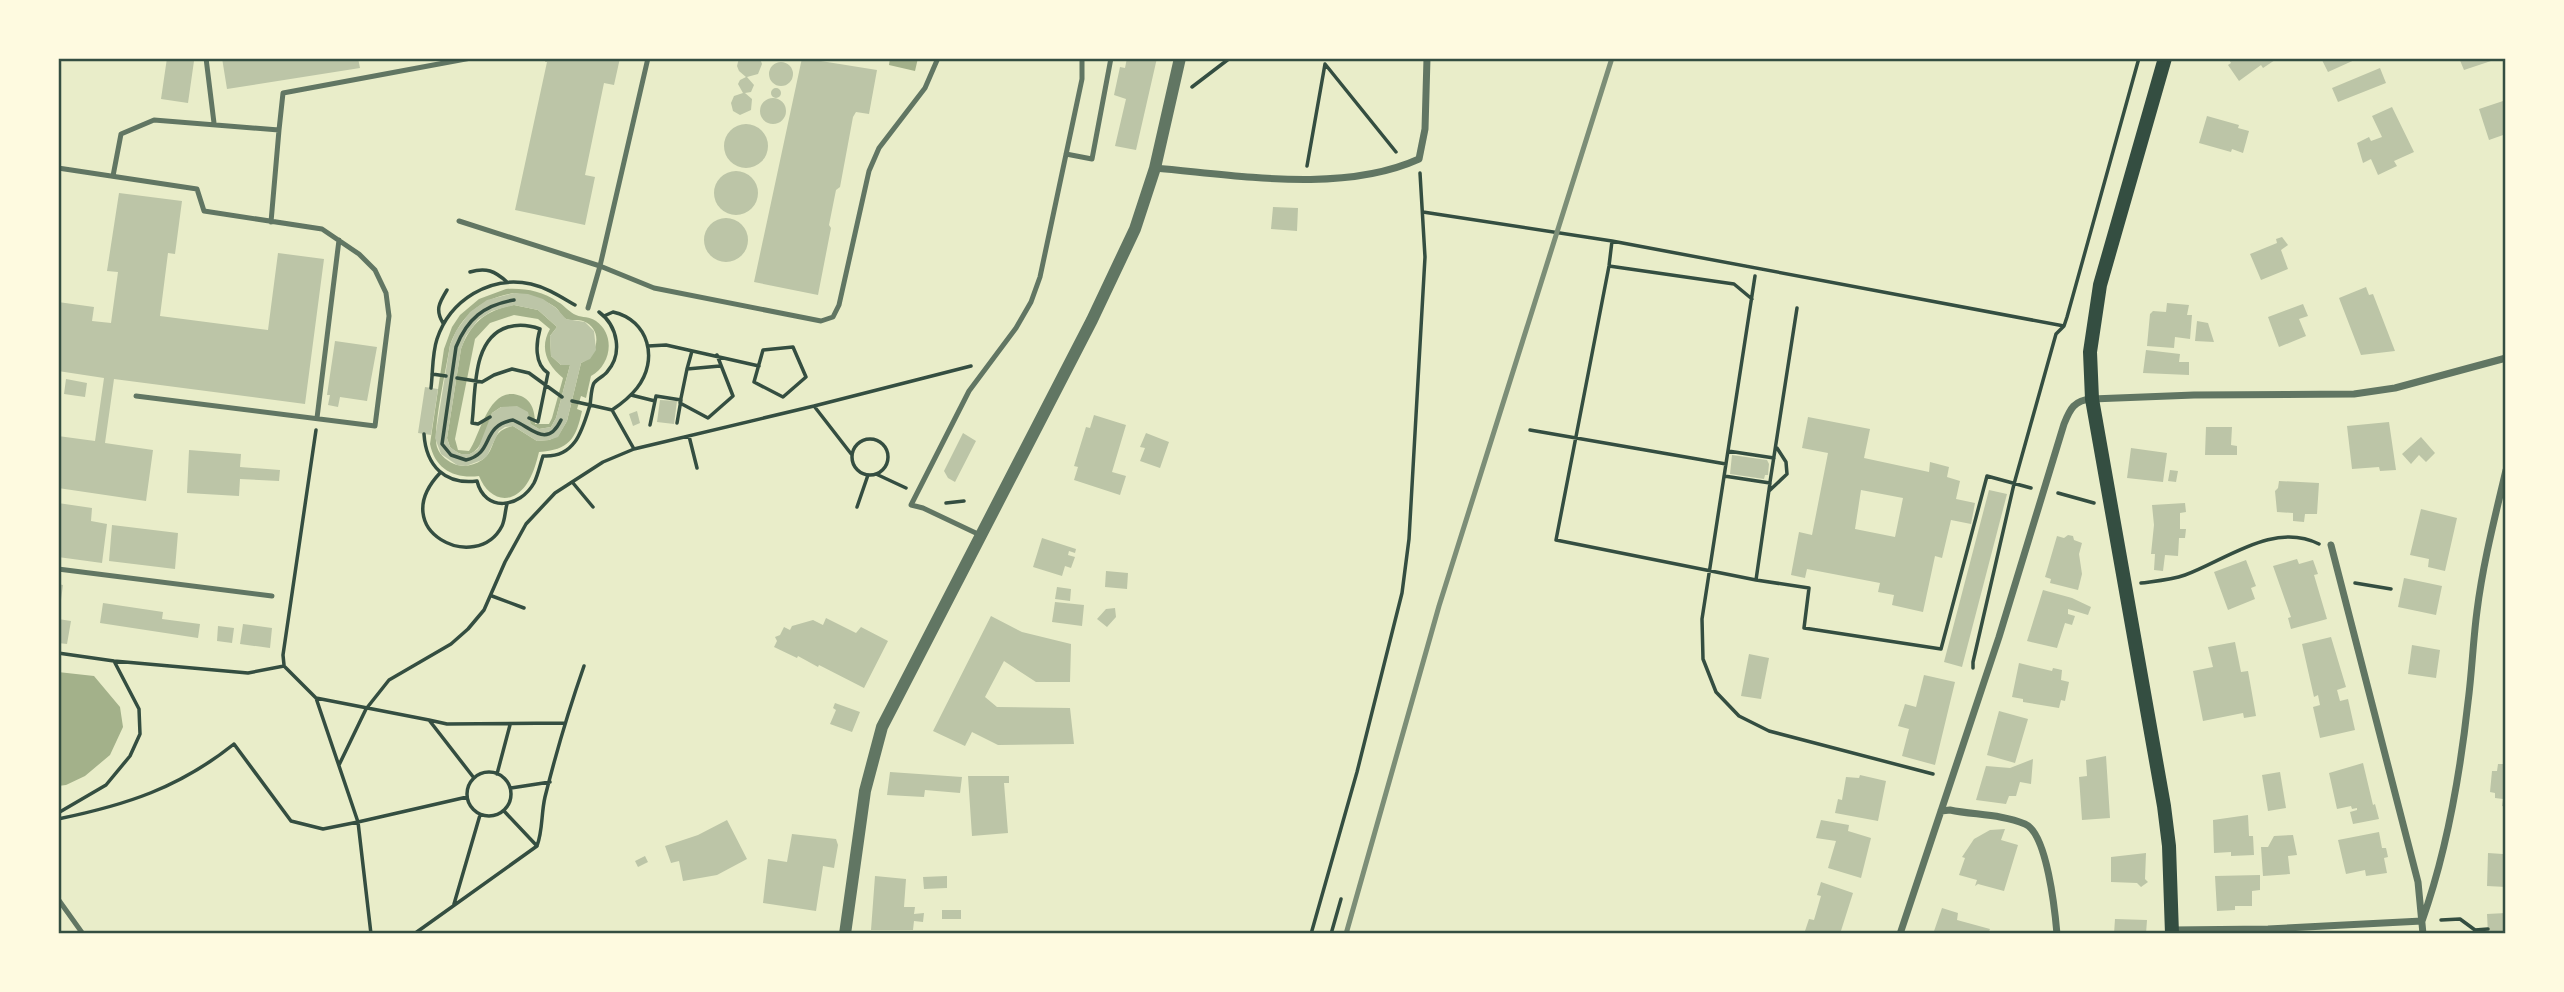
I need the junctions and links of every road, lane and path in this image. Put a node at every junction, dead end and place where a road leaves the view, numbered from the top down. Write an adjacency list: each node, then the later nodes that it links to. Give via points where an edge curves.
1 (206, 58): 13 (lane)
2 (471, 58): 14 (lane, via 283,93)
3 (648, 58): 28 (lane)
4 (938, 58): 28 (lane, via 925,88 879,148 869,171 839,305 832,317 809,321 654,288)
5 (1082, 58): 15 (lane)
6 (1111, 58): 15 (lane, via 1092,159)
7 (1180, 58): 19 (street)
8 (1230, 58): 12 (path)
9 (1427, 58): 16 (street, via 1425,129)
10 (2138, 58): 39 (path)
11 (2165, 58): 57 (main road, via 2100,285 2090,352)
12 (1192, 87)
13 (214, 123): 14 (lane); 20 (lane, via 154,120 121,134)
14 (279, 130): 24 (lane)
15 (1066, 154): 44 (lane, via 1041,277 1016,328)
16 (1419, 159): 17 (street); 22 (path)
17 (1406, 164): 21 (street, via 1331,178); 21 (path, via 1325,64)
18 (58, 168): 20 (lane)
19 (1155, 168): 21 (street); 95 (street, via 1135,229 1092,320)
20 (113, 176): 24 (lane, via 197,189 204,211)
21 (1304, 178)
22 (1423, 212): 26 (path); 141 (path, via 1425,257 1402,593)
23 (459, 221): 28 (lane)
24 (271, 222): 25 (lane, via 321,229)
25 (339, 240): 65 (lane); 65 (lane, via 375,271 386,293 387,341 374,426)
26 (1612, 241): 27 (path); 39 (path)
27 (1609, 266): 33 (path, via 1734,284); 73 (path)
28 (600, 267): 35 (lane)
29 (470, 272): 31 (path, via 483,268)
30 (1755, 276): 33 (path)
31 (507, 282): 35 (path, via 532,284); 38 (path, via 493,283 461,301)
32 (447, 290): 38 (path, via 439,303)
33 (1752, 299): 76 (path)
34 (514, 300): 67 (path, via 482,310 462,334 456,347 442,444 459,459 472,459 482,453 503,421 513,419 533,432 548,434)
35 (588, 308): 37 (path)
36 (1797, 308): 74 (path)
37 (604, 316): 40 (path, via 613,312 634,320); 61 (path, via 615,335 615,359 594,383)
38 (443, 323): 48 (path)
39 (2064, 326): 87 (path, via 2056,334)
40 (648, 346): 41 (path); 54 (path, via 645,374)
41 (692, 350): 42 (path); 47 (path)
42 (717, 355): 45 (path); 46 (path)
43 (2506, 358): 57 (street, via 2395,388 2354,394)
44 (992, 360): 62 (path); 95 (lane, via 969,391 911,505)
45 (720, 366): 47 (path); 60 (path, via 733,396 708,418)
46 (759, 366): 46 (path, via 754,382 783,397 806,377 793,347 763,350)
47 (687, 369): 60 (path)
48 (432, 374): 49 (path); 53 (path)
49 (443, 376)
50 (457, 378): 51 (path)
51 (477, 381): 52 (path, via 512,369); 52 (path, via 486,342 500,329 514,325 540,329 536,342 542,369 548,373); 64 (path, via 472,423)
52 (545, 383): 56 (path); 66 (path, via 538,422)
53 (431, 388)
54 (631, 395): 59 (path); 63 (path)
55 (136, 396): 65 (lane)
56 (560, 396)
57 (2092, 399): 124 (street, via 2078,401 2064,424); 136 (main road, via 2164,806)
58 (572, 401): 61 (path)
59 (655, 401): 60 (path, via 656,396); 69 (path)
60 (680, 401): 68 (path)
61 (590, 405): 63 (path); 92 (path, via 580,437 559,455 543,456 534,483)
62 (814, 406): 72 (path); 77 (path)
63 (612, 410): 75 (path)
64 (491, 417)
65 (317, 418): 109 (path)
66 (529, 418)
67 (561, 420)
68 (677, 423)
69 (650, 425)
70 (1530, 430): 73 (path)
71 (424, 434): 82 (path, via 427,453)
72 (689, 436): 75 (path); 80 (path)
73 (1575, 437): 79 (path); 98 (path, via 1556,540)
74 (1776, 446): 78 (path); 89 (path, via 1788,469)
75 (634, 449): 85 (path)
76 (1728, 452): 78 (path); 79 (path)
77 (852, 455): 83 (path, via 856,468); 83 (path, via 864,440 884,446 885,467)
78 (1774, 458): 86 (path)
79 (1726, 464): 84 (path)
80 (697, 468)
81 (2506, 470): 134 (street, via 2477,610 2468,704 2447,834)
82 (440, 473): 92 (path, via 452,480 477,481 483,496); 92 (path, via 424,495 422,507 429,529 449,545 468,548 493,537 502,526)
83 (867, 475): 94 (path)
84 (1724, 476): 86 (path); 98 (path)
85 (573, 482): 93 (path); 104 (path, via 526,524)
86 (1770, 483): 89 (path)
87 (2014, 484): 88 (path); 99 (path, via 1987,476 1941,649 1804,628 1809,588); 108 (path)
88 (2034, 489)
89 (1769, 491): 99 (path)
90 (2059, 494): 91 (path)
91 (2095, 503)
92 (507, 504)
93 (593, 507)
94 (858, 507)
95 (980, 535): 140 (street, via 904,681 876,746)
96 (2328, 546): 100 (street); 101 (path, via 2300,538 2274,538 2183,575)
97 (58, 569): 103 (lane)
98 (1711, 570): 99 (path); 118 (path, via 1702,620 1703,659 1716,692 1739,716 1769,731)
99 (1756, 580)
100 (2342, 581): 102 (path); 134 (street, via 2418,883)
101 (2141, 583)
102 (2391, 589)
103 (272, 596)
104 (492, 596): 105 (path); 112 (path, via 468,629 390,680)
105 (524, 608)
106 (58, 653): 107 (path)
107 (114, 661): 109 (path, via 248,673); 125 (path, via 139,709 140,734 130,756 106,785)
108 (1973, 663)
109 (284, 666): 111 (path)
110 (584, 666): 114 (path)
111 (316, 698): 112 (path); 116 (path)
112 (366, 709): 113 (path); 116 (path)
113 (429, 720): 115 (path); 119 (path)
114 (565, 723): 115 (path); 120 (path)
115 (510, 725): 117 (path)
116 (339, 765): 128 (path)
117 (497, 774): 119 (path, via 482,773); 121 (path)
118 (1933, 774)
119 (474, 778): 122 (path)
120 (550, 782): 121 (path); 129 (path)
121 (511, 788): 123 (path)
122 (467, 797): 126 (path); 128 (path)
123 (504, 811): 126 (path); 129 (path)
124 (1941, 811): 143 (street); 144 (street, via 2028,824 2038,837)
125 (58, 813)
126 (480, 816): 132 (path)
127 (58, 819): 128 (path, via 109,809 162,790 234,744 291,821 323,829)
128 (358, 822): 138 (path)
129 (537, 846): 132 (path)
130 (58, 899): 137 (lane)
131 (1341, 899): 142 (path)
132 (454, 905): 139 (path)
133 (2441, 920): 135 (path, via 2460,919 2475,930)
134 (2422, 921): 136 (street); 145 (street)
135 (2488, 929)
136 (2172, 932)
137 (83, 934)
138 (371, 934)
139 (414, 934)
140 (845, 934)
141 (1311, 934)
142 (1331, 934)
143 (1900, 934)
144 (2057, 934)
145 (2423, 934)

